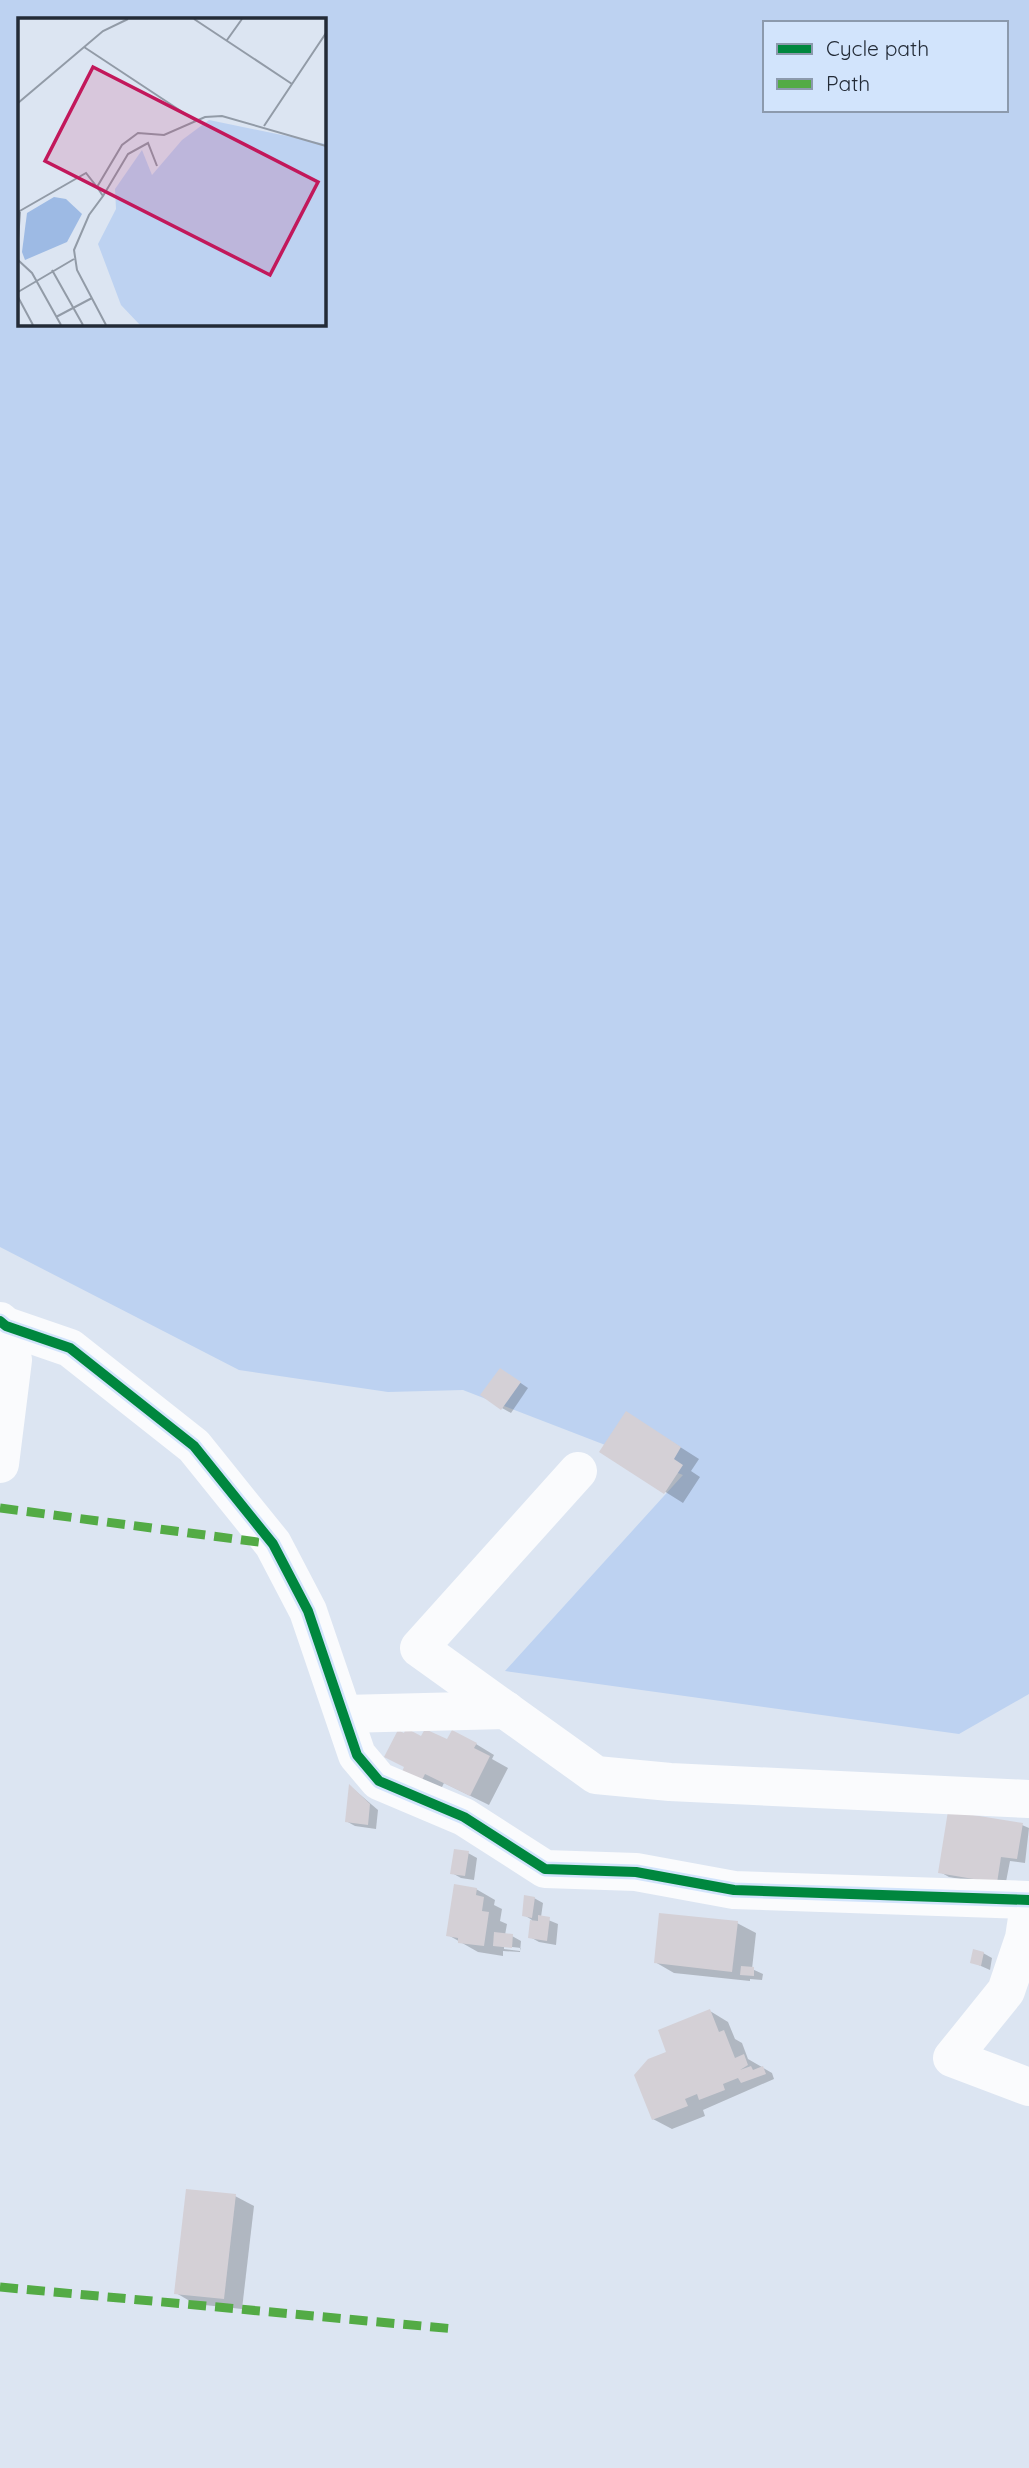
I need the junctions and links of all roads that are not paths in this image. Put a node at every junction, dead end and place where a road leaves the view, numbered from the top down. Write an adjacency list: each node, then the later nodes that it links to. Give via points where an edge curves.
1 (3, 1324): 2 (street, via 13,1360); 5 (street, via 70,1348 194,1446 273,1544 308,1611)
2 (0, 1464)
3 (578, 1471): 4 (street, via 419,1648)
4 (506, 1710): 5 (street); 6 (street, via 596,1774 670,1782)
5 (344, 1714): 7 (street, via 357,1755 379,1781 464,1817 545,1870 636,1871 734,1890)
6 (1029, 1800)
7 (1029, 1902): 8 (street, via 1024,1938 1006,1991 951,2058)
8 (1029, 2087)

